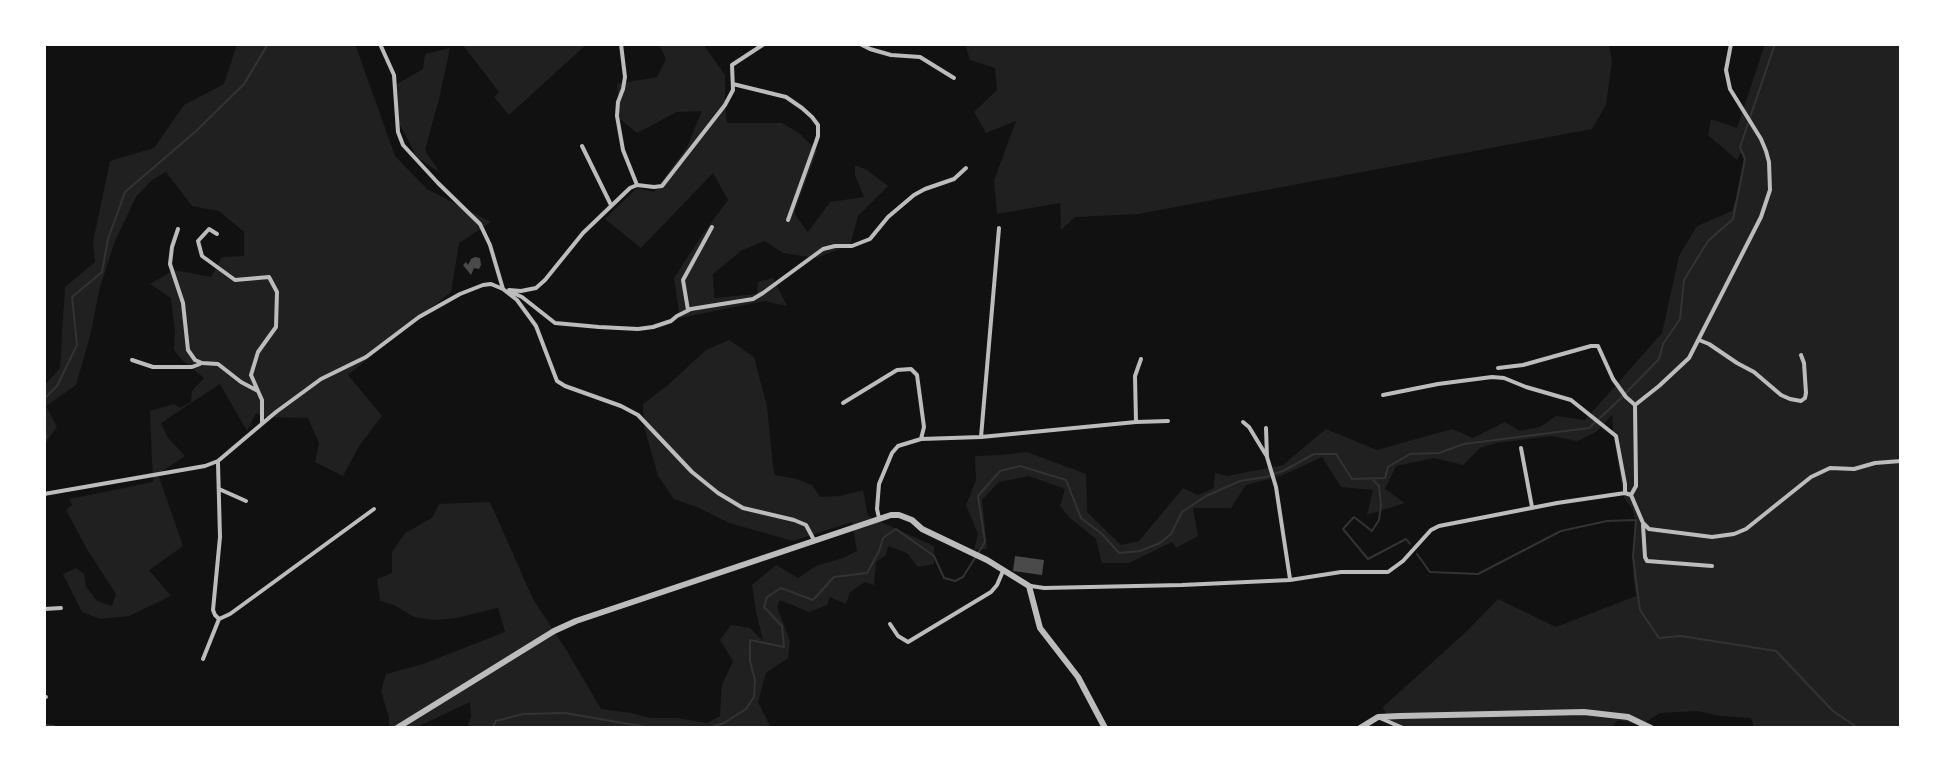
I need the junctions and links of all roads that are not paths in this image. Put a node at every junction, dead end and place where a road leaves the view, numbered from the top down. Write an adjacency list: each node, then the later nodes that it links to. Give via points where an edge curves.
1 (380, 44): 17 (street, via 394,75 403,145 480,224)
2 (621, 44): 10 (street, via 625,77 617,116)
3 (764, 44): 7 (street, via 732,65)
4 (860, 44): 6 (street, via 891,55 920,57)
5 (1731, 44): 19 (street, via 1726,70 1730,89 1766,151 1770,190)
6 (954, 78)
7 (733, 84): 10 (street, via 725,105 662,186); 12 (street, via 786,97 818,125)
8 (582, 146): 11 (street)
9 (966, 168): 18 (street, via 954,179 914,195 870,239 823,249 753,299)
10 (637, 185): 11 (street)
11 (611, 205): 17 (street, via 536,288)
12 (788, 220)
13 (712, 227): 18 (street, via 683,280)
14 (999, 228): 34 (street)
15 (178, 229): 23 (street, via 170,264 183,303 188,350)
16 (217, 234): 25 (street, via 209,229 198,241 202,256 235,280 269,277 277,292 276,327 258,352 251,375)
17 (503, 289): 18 (street, via 561,323 638,329 671,321); 32 (street, via 483,285 433,309); 48 (street, via 536,326 557,381 638,415 718,493 743,508 806,525)
18 (688, 310)
19 (1699, 340): 20 (street, via 1754,372 1781,395 1801,401 1806,393); 28 (street, via 1689,358)
20 (1801, 355)
21 (1141, 359): 30 (street, via 1135,376)
22 (132, 360): 23 (street, via 153,367)
23 (202, 363): 25 (street, via 218,364)
24 (1498, 368): 28 (street, via 1598,346 1613,379)
25 (258, 391): 32 (street)
26 (1383, 395): 42 (street, via 1492,377 1571,400 1616,436)
27 (843, 403): 35 (street, via 897,370 911,369 921,393)
28 (1635, 405): 42 (street, via 1636,486)
29 (1168, 421): 30 (street)
30 (1136, 422): 34 (street)
31 (1243, 422): 37 (street)
32 (262, 423): 38 (street)
33 (1266, 428): 37 (street)
34 (981, 437): 35 (street)
35 (921, 439): 46 (street, via 892,453 879,484)
36 (1521, 448): 44 (street)
37 (1267, 457): 51 (street)
38 (218, 461): 40 (street); 41 (street)
39 (1901, 461): 47 (street, via 1830,468 1734,534 1697,536 1649,529)
40 (219, 489): 43 (street); 55 (street, via 213,610)
41 (44, 494)
42 (1628, 494): 44 (street); 47 (street)
43 (246, 501)
44 (1532, 507): 51 (street, via 1439,526 1388,572)
45 (374, 509): 55 (street)
46 (879, 518): 48 (street); 50 (street, via 899,515 912,520)
47 (1643, 523): 49 (street, via 1647,561)
48 (814, 540): 59 (street, via 576,621)
49 (1712, 566)
50 (1003, 571): 52 (street); 56 (street, via 991,592 908,642)
51 (1290, 580): 52 (street)
52 (1029, 586): 60 (street, via 1040,628 1078,677)
53 (61, 608): 54 (street)
54 (44, 609)
55 (219, 619): 57 (street)
56 (890, 624)
57 (203, 659)
58 (1378, 717): 61 (street); 62 (street); 63 (street, via 1584,712 1628,717)
59 (397, 728)
60 (1105, 728)
61 (1360, 728)
62 (1403, 728)
63 (1651, 728)

